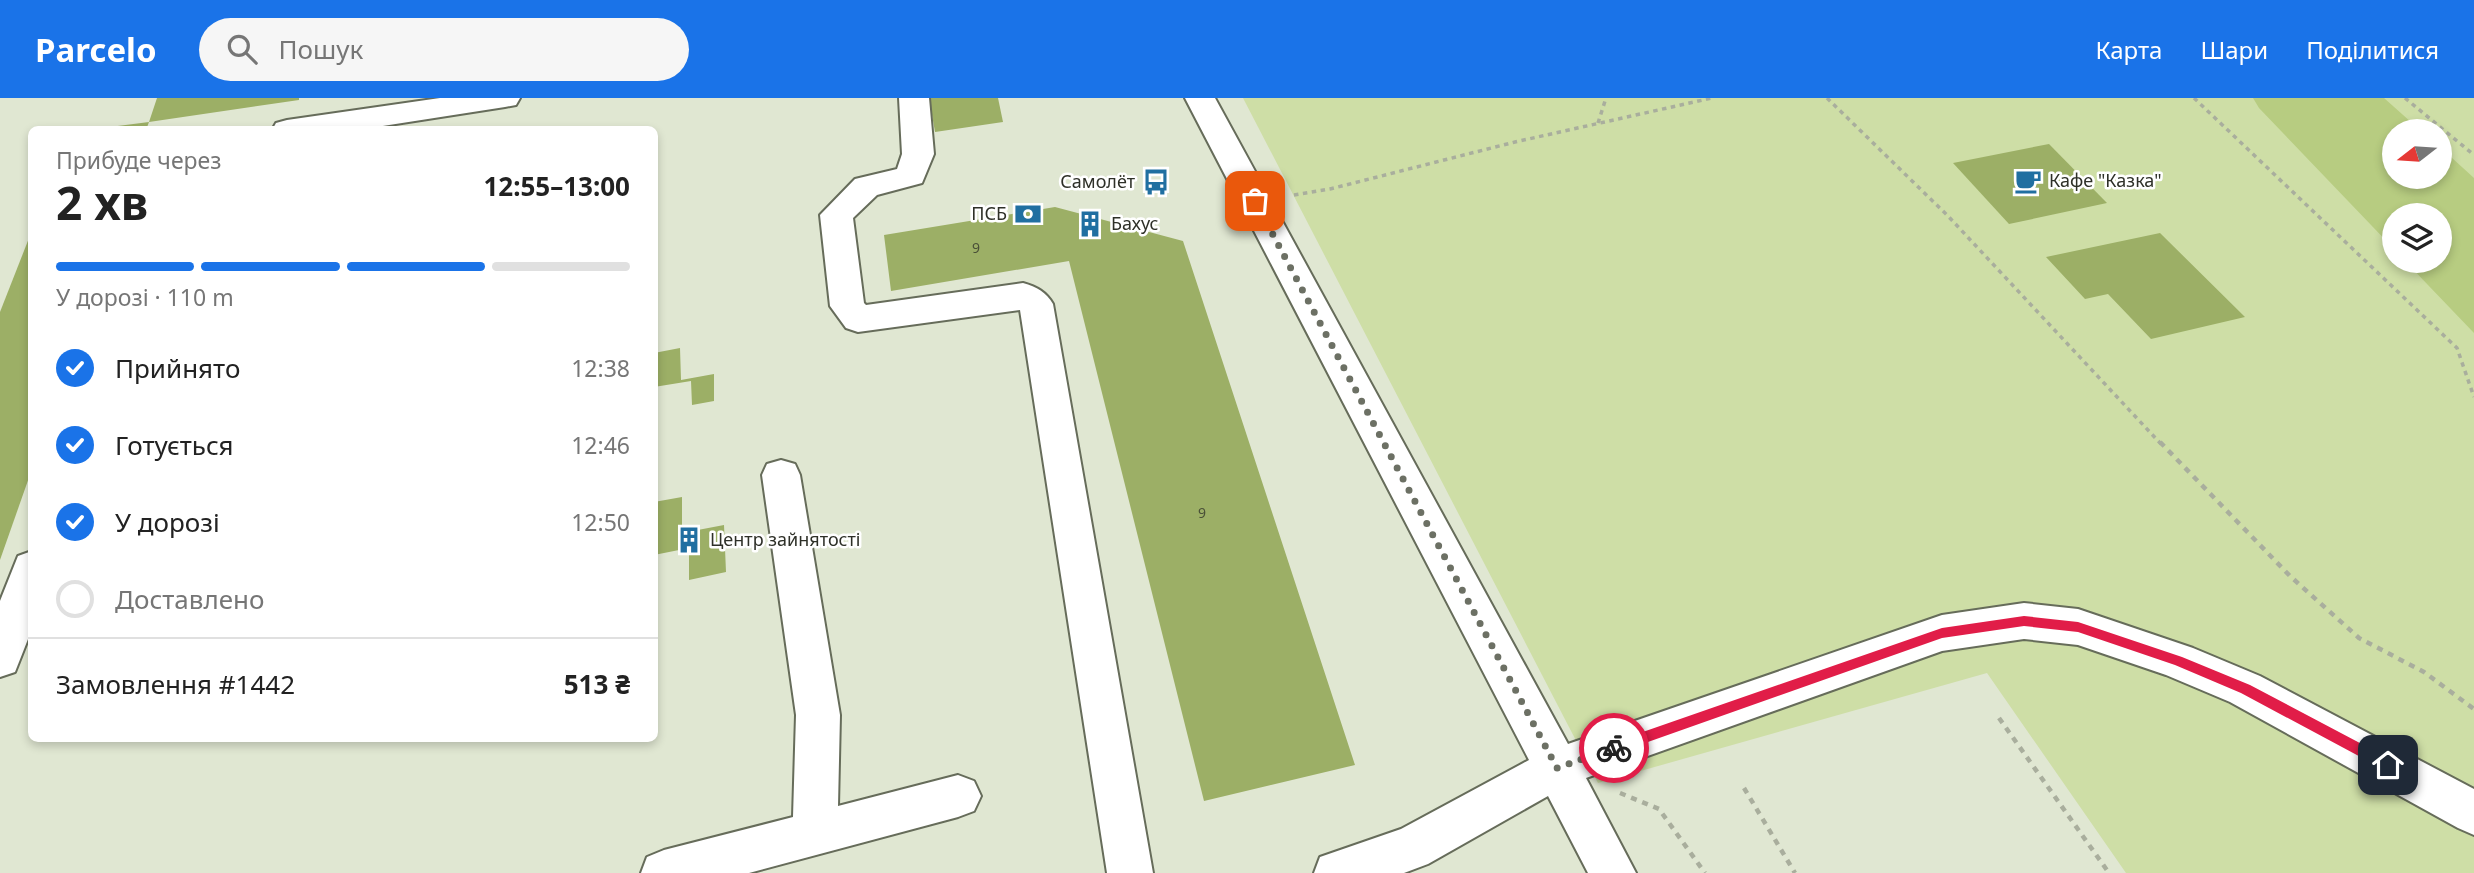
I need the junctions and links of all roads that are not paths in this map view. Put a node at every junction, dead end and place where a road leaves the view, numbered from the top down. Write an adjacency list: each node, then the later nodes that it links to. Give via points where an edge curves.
1 (505, 98): 4 (street)
2 (914, 98): 14 (street, via 918,154 911,176 866,187 835,215 847,306 858,319 1023,295 1036,304)
3 (1200, 98): 8 (street)
4 (314, 126)
5 (781, 475): 11 (street, via 818,715)
6 (28, 579): 7 (street)
7 (0, 659)
8 (1557, 768): 10 (street, via 1942,633 2043,622 2078,627 2124,642 2245,689); 12 (street); 16 (street)
9 (957, 796): 11 (street)
10 (2474, 813)
11 (815, 832): 13 (street)
12 (1417, 861): 15 (street)
13 (664, 873)
14 (1130, 873)
15 (1337, 873)
16 (1613, 873)

